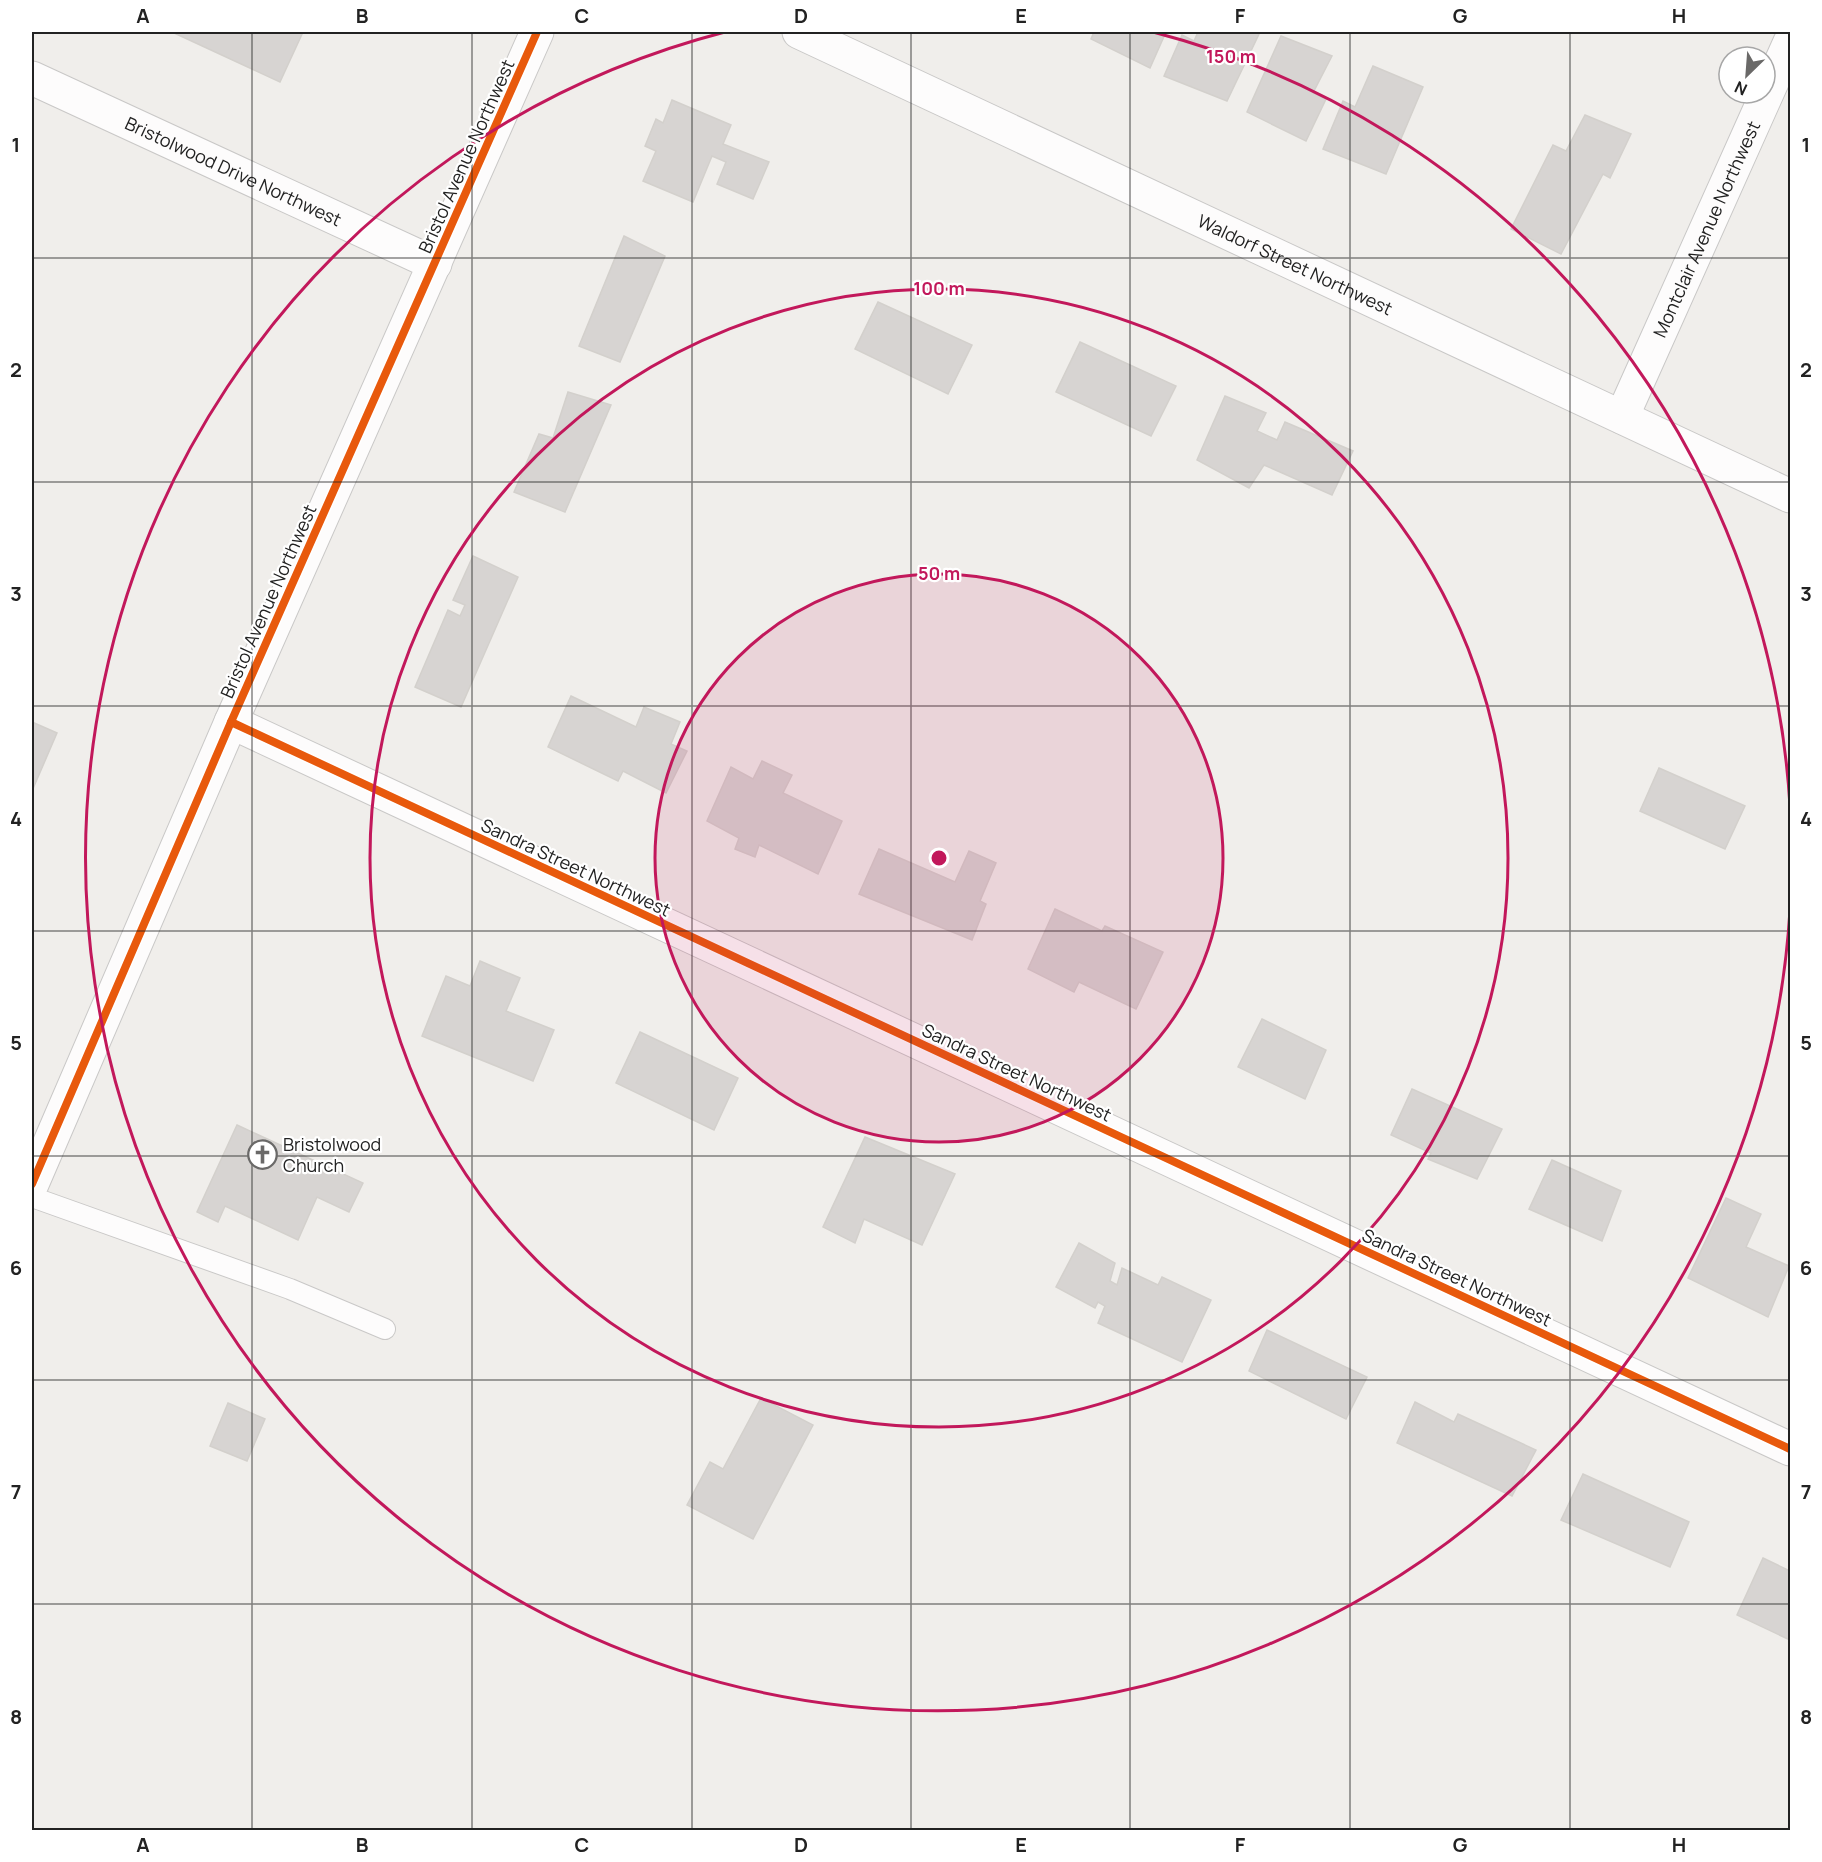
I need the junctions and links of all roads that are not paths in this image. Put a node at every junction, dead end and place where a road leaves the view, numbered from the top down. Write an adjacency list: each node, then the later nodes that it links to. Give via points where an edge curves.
1 (537, 32): 5 (street, Bristol Avenue Northwest)
2 (799, 32): 6 (street, Waldorf Street Northwest)
3 (1791, 42): 6 (street, Montclair Avenue Northwest)
4 (32, 78): 5 (street, Bristolwood Drive Northwest)
5 (435, 264): 8 (street, Bristol Avenue Northwest)
6 (1622, 417): 7 (street, Waldorf Street Northwest)
7 (1791, 496)
8 (231, 722): 9 (street, Bristol Avenue Northwest); 12 (street, Sandra Street Northwest)
9 (32, 1184)
10 (32, 1197): 11 (lane, via 290,1289)
11 (385, 1329)
12 (1791, 1449)

